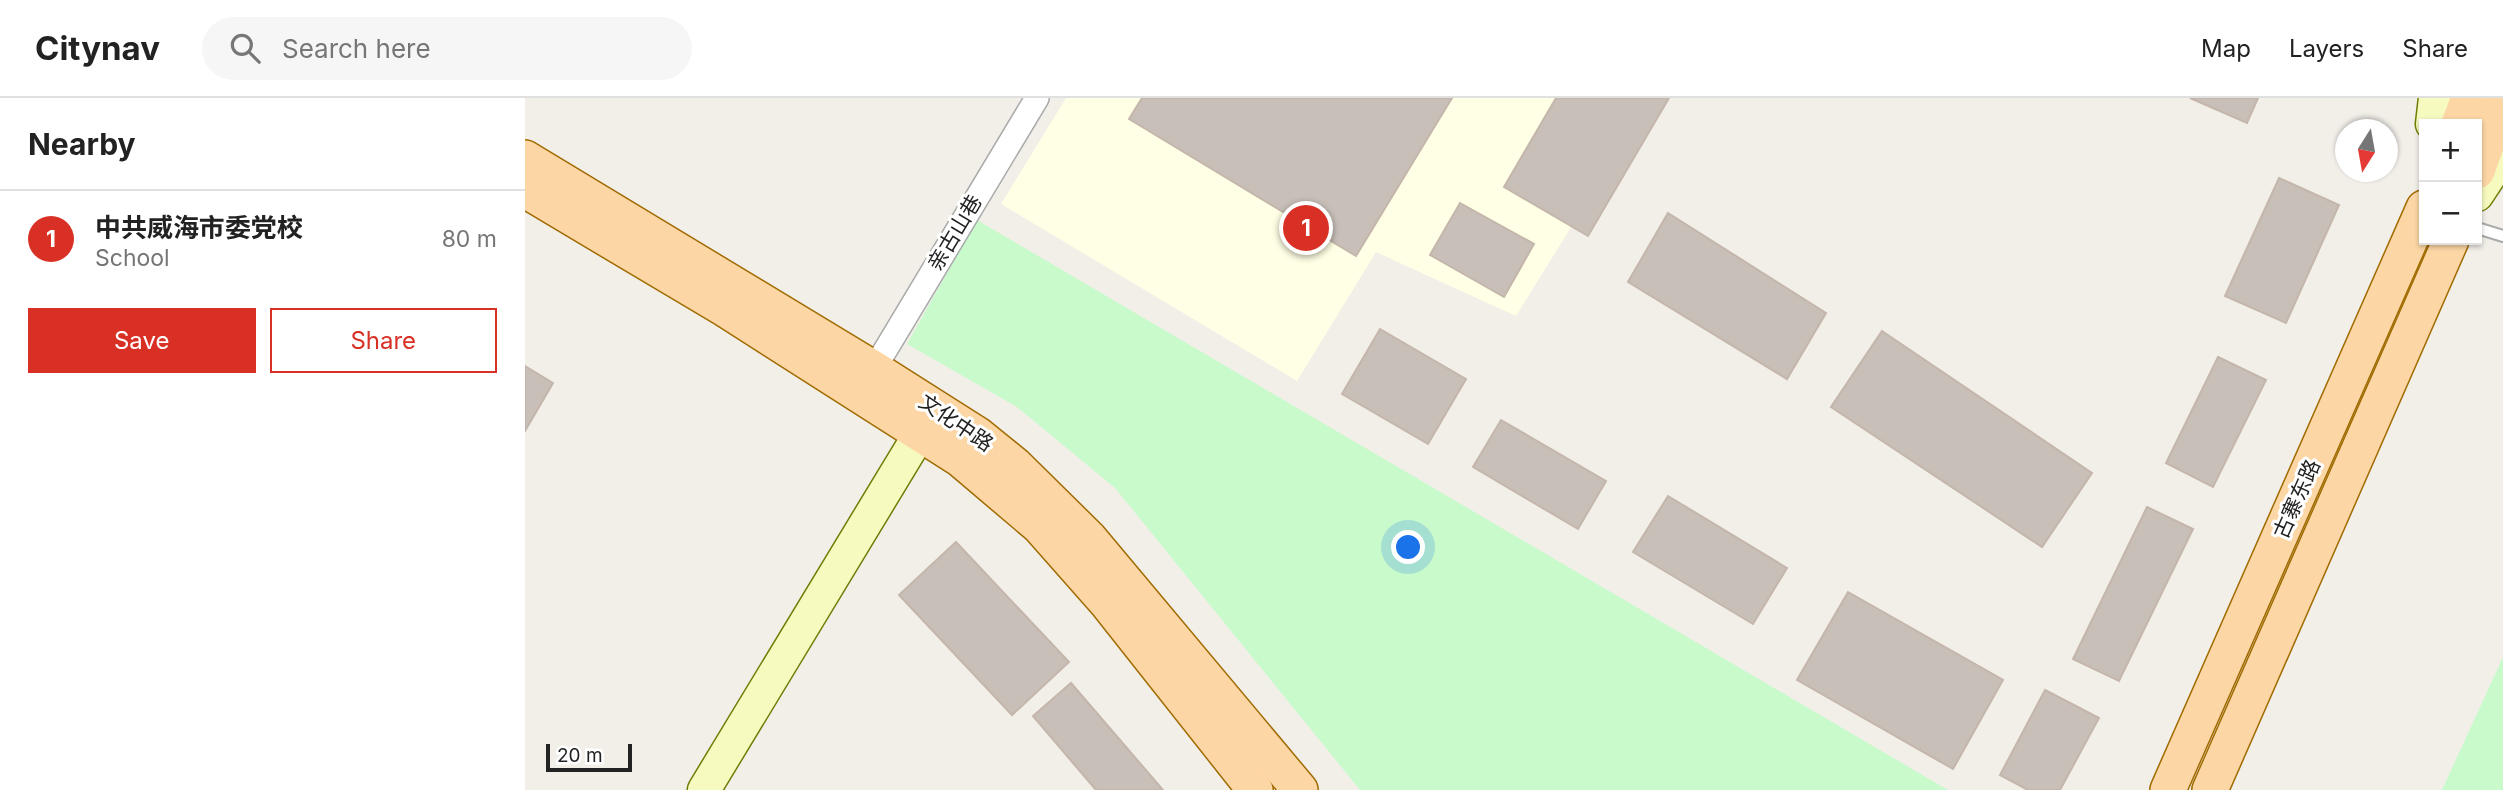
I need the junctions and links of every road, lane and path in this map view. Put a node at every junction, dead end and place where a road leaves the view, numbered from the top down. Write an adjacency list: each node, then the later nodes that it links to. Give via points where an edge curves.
1 (1037, 98): 16 (street, 亲古山巷)
2 (2435, 98): 5 (street)
3 (2469, 98): 6 (main road)
4 (2503, 98): 8 (main road)
5 (2433, 119)
6 (2461, 119)
7 (2503, 156): 10 (street)
8 (2482, 157)
9 (525, 158): 16 (main road, 文化中路)
10 (2482, 188)
11 (525, 190): 17 (main road, via 725,309)
12 (2419, 216): 22 (main road, 古寨东路)
13 (2482, 230): 14 (lane)
14 (2503, 236)
15 (2449, 245): 23 (main road, 古寨东路)
16 (874, 369): 17 (main road, 文化中路)
17 (927, 421): 18 (main road, 文化中路, via 978,435 1015,465 1089,538); 19 (main road, via 960,459 1039,526 1107,603); 20 (street)
18 (1277, 761): 19 (street); 21 (main road, 文化中路)
19 (1250, 788)
20 (704, 790)
21 (1300, 790)
22 (2168, 790)
23 (2210, 790)

